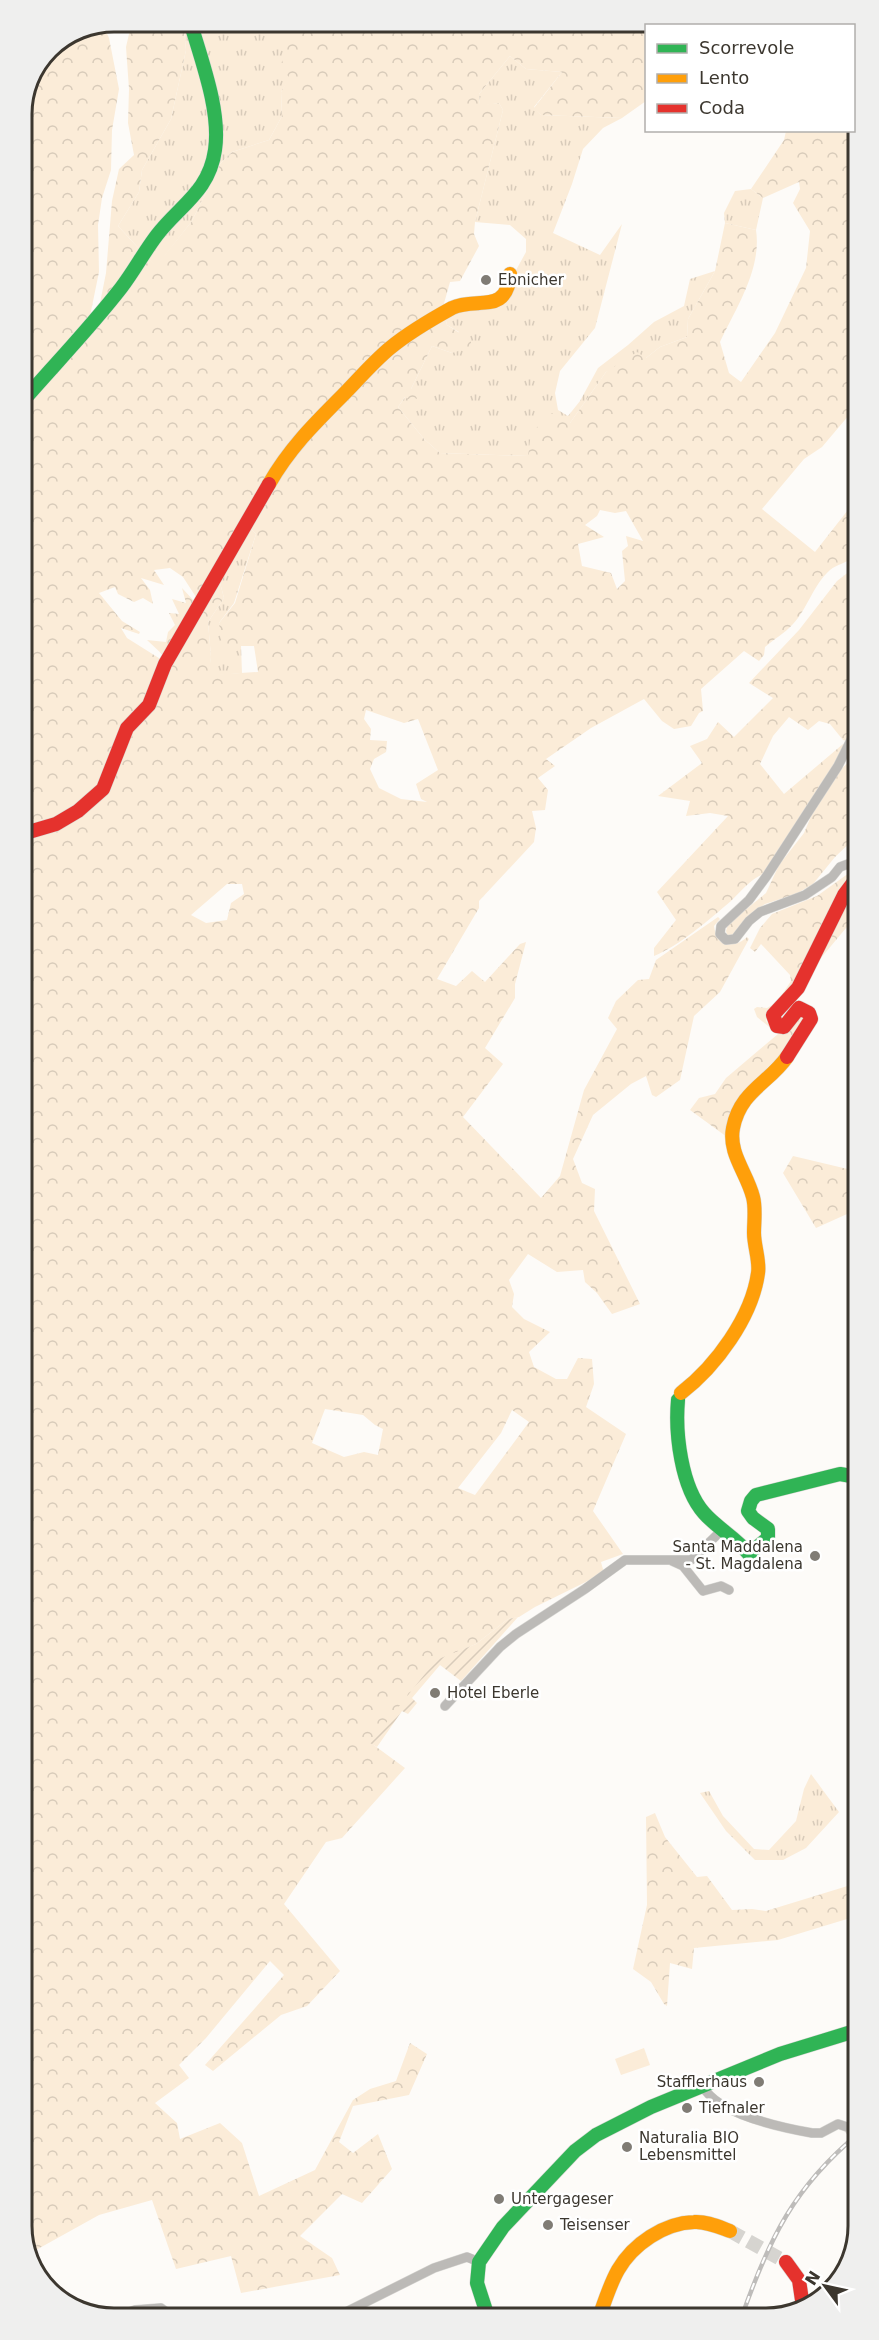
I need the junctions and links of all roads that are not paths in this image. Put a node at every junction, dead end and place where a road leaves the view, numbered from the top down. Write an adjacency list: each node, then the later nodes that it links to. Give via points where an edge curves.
1 (193, 32): 3 (street, via 214,117 215,150 207,178 195,197 158,234 121,288)
2 (510, 274): 5 (street, via 506,294 487,303 454,307 390,348 301,437 284,458 191,616 165,664 149,705 127,728 103,789 78,812)
3 (32, 390)
4 (848, 746): 6 (street, via 766,877 749,900 721,926 720,934 726,940 735,939 760,912 805,895)
5 (32, 831)
6 (848, 864)
7 (848, 890): 9 (street, via 798,988 773,1015 777,1026 784,1027 799,1008 809,1013 811,1019 782,1064 760,1082 742,1105 731,1135 754,1198 759,1271 751,1304 715,1360 680,1397 676,1414 691,1492 712,1522)
8 (848, 1475): 9 (street, via 840,1474 756,1495 747,1508 750,1516 768,1529 768,1538 749,1554)
9 (727, 1531): 10 (street, via 719,1533 691,1560)
10 (671, 1560): 11 (street, via 685,1568 701,1590 721,1586); 12 (street, via 626,1560 516,1634)
11 (729, 1590)
12 (445, 1706)
13 (848, 2033): 14 (street, via 780,2054)
14 (703, 2086): 15 (street, via 717,2101 743,2117 812,2133 838,2124); 17 (street, via 596,2134 503,2227)
15 (847, 2127)
16 (730, 2231): 22 (street, via 695,2222 646,2241 623,2262)
17 (479, 2262): 20 (street, via 467,2257 434,2268); 21 (street, via 477,2282)
18 (786, 2262): 19 (street, via 799,2280)
19 (802, 2300)
20 (354, 2308)
21 (485, 2308)
22 (603, 2308)

